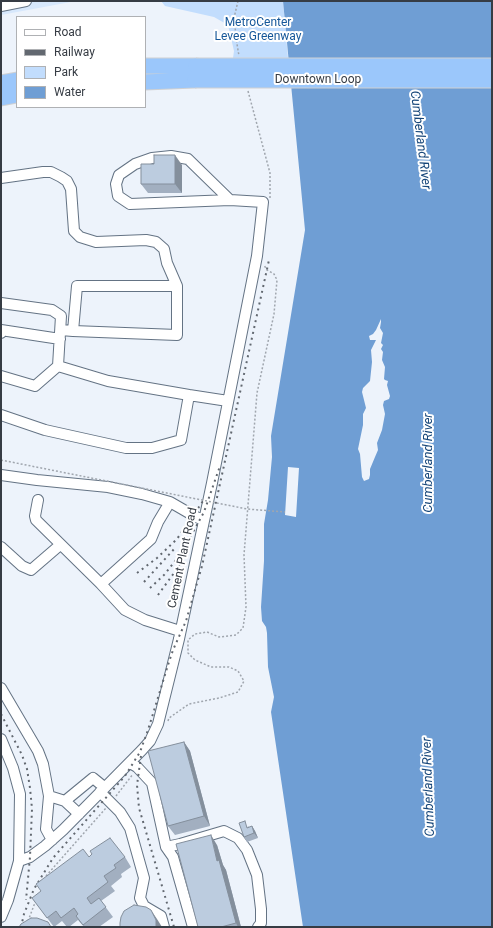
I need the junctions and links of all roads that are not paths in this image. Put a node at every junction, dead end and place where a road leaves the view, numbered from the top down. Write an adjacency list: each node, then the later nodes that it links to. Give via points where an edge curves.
1 (26, 1): 2 (street)
2 (14, 2): 3 (street)
3 (1, 6)
4 (146, 66): 6 (highway, Downtown Loop)
5 (492, 66): 6 (highway, Downtown Loop, bridge)
6 (196, 73): 8 (highway, Downtown Loop, bridge); 9 (highway, Downtown Loop)
7 (16, 80): 10 (highway)
8 (492, 80)
9 (146, 82)
10 (1, 83)
11 (16, 95): 12 (highway)
12 (1, 98)
13 (1, 178): 15 (street, via 43,172 51,172 61,177 67,181 71,189 74,231 80,238 96,242 156,242 164,249)
14 (230, 200): 14 (street, via 188,159 171,156 152,158 135,164 119,175 116,184 118,196 130,204); 23 (street, Cement Plant Road, via 263,202 257,256)
15 (177, 286): 17 (street, via 77,286); 17 (street, via 177,335)
16 (1, 304): 19 (street, via 52,310 61,316)
17 (73, 331): 19 (street)
18 (1, 333): 19 (street, via 2,330)
19 (60, 334): 20 (street)
20 (58, 366): 21 (street, via 35,386); 22 (street, via 108,381)
21 (1, 376)
22 (189, 395): 23 (street); 24 (street, via 181,440 152,448 126,448 45,430)
23 (228, 401): 28 (street, Cement Plant Road)
24 (1, 415)
25 (1, 475): 27 (street, via 108,486)
26 (38, 500): 29 (street, via 36,520)
27 (170, 502): 28 (street); 31 (street, via 151,540)
28 (204, 520): 32 (street, Cement Plant Road)
29 (60, 545): 30 (street, via 31,570 22,566); 31 (street)
30 (1, 546)
31 (101, 584): 32 (street, via 125,610)
32 (180, 631): 35 (street, Cement Plant Road, via 158,724 150,741)
33 (1, 688): 37 (street, via 38,751)
34 (1, 739): 42 (street, via 14,768 20,794)
35 (130, 763): 36 (street, Cement Plant Road); 41 (street, via 152,783)
36 (102, 790): 38 (street, via 93,778); 39 (street, Cement Plant Road); 44 (street, via 130,828 144,878 140,898 144,906 161,916)
37 (49, 796): 38 (street); 40 (street, via 46,829)
38 (65, 801): 39 (street)
39 (79, 814): 40 (street, Cement Plant Road)
40 (52, 840): 42 (street, Cement Plant Road)
41 (166, 847): 45 (street, via 173,857); 46 (street, via 224,831 238,838 247,850 257,875 261,909 261,923)
42 (19, 861): 43 (street)
43 (1, 915)
44 (164, 927)
45 (193, 927)
46 (258, 927)

